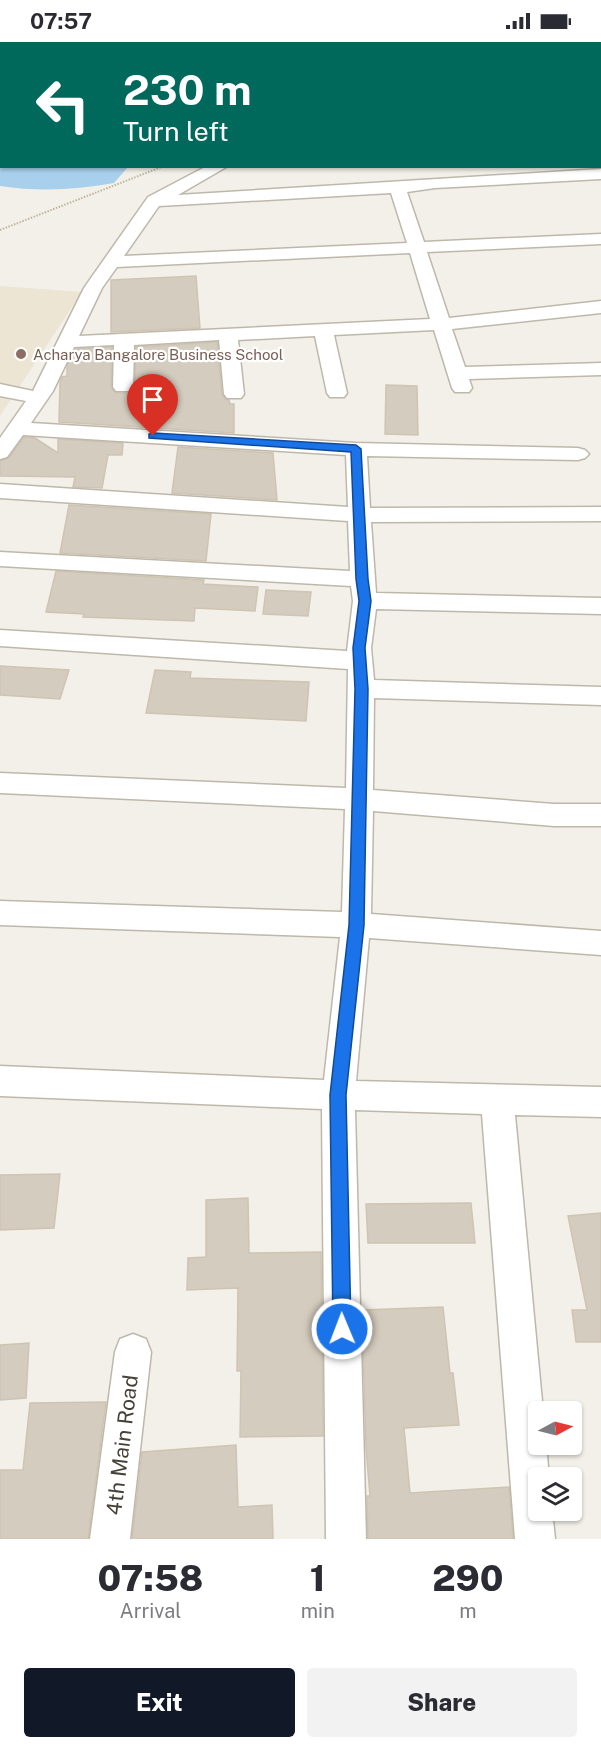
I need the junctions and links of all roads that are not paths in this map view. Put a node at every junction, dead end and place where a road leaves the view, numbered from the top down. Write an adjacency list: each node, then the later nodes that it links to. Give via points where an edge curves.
1 (216, 168): 4 (street)
2 (601, 174): 3 (street)
3 (398, 188): 4 (street); 6 (street)
4 (154, 201): 7 (street)
5 (601, 239): 6 (street)
6 (417, 248): 7 (street); 9 (street)
7 (112, 262): 13 (street, via 93,288)
8 (601, 307): 9 (street)
9 (442, 324): 10 (street); 14 (street, via 460,380)
10 (323, 330): 11 (street); 17 (street)
11 (228, 334): 12 (street); 18 (street)
12 (124, 339): 13 (street); 15 (street)
13 (67, 342): 19 (street)
14 (601, 369)
15 (123, 387)
16 (0, 390): 19 (street)
17 (337, 393)
18 (234, 394)
19 (38, 398): 20 (street)
20 (17, 428): 21 (street); 22 (street)
21 (356, 449): 23 (street); 26 (street)
22 (0, 453)
23 (578, 454)
24 (0, 491): 26 (street)
25 (601, 514): 26 (street)
26 (359, 515): 28 (street)
27 (0, 559): 28 (street)
28 (364, 590): 29 (street); 31 (street)
29 (601, 606)
30 (0, 638): 31 (street)
31 (360, 661): 32 (street)
32 (362, 689): 33 (street); 35 (street)
33 (601, 696)
34 (0, 783): 35 (street)
35 (359, 799): 36 (street, via 554,815); 38 (street)
36 (601, 815)
37 (0, 913): 38 (street)
38 (356, 925): 39 (street); 41 (street)
39 (601, 943)
40 (0, 1081): 41 (street)
41 (338, 1095): 42 (street); 46 (street)
42 (497, 1099): 43 (street); 47 (street)
43 (601, 1102)
44 (133, 1352): 45 (street, 4th Main Road)
45 (110, 1539)
46 (346, 1539)
47 (535, 1539)

